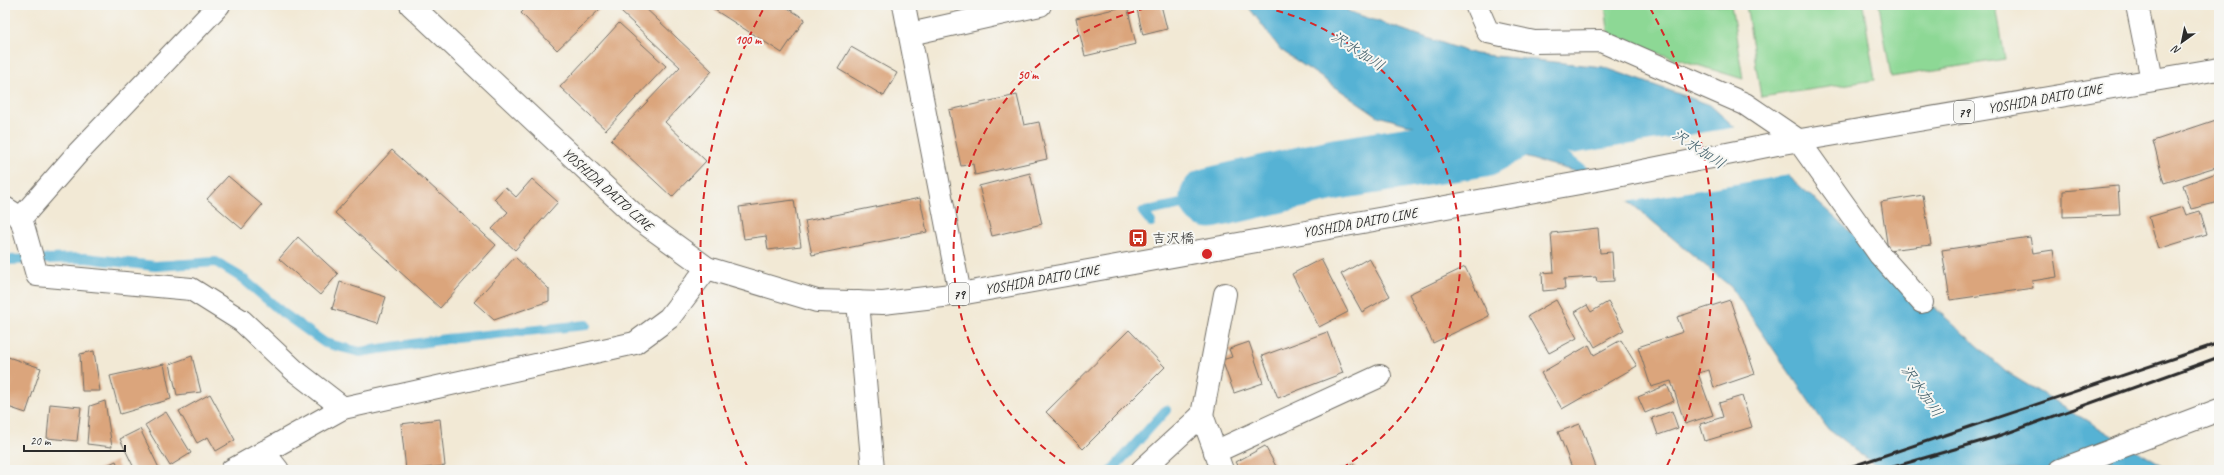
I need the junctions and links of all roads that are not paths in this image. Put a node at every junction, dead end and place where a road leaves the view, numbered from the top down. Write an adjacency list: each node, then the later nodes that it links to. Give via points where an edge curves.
1 (219, 5): 11 (street)
2 (411, 5): 12 (street, YOSHIDA DAITO LINE / 79, via 639,219)
3 (904, 5): 7 (street)
4 (1040, 5): 7 (street)
5 (1476, 5): 10 (street, via 1488,32 1534,42 1601,41 1745,104)
6 (2137, 5): 9 (street)
7 (910, 34): 13 (street)
8 (2219, 69): 9 (street, YOSHIDA DAITO LINE / 79)
9 (2152, 80): 10 (street, YOSHIDA DAITO LINE / 79)
10 (1798, 140): 13 (street, YOSHIDA DAITO LINE / 79, via 1602,179); 16 (street, via 1880,255)
11 (17, 221): 18 (street, via 37,275 191,289 242,321 294,370)
12 (707, 268): 15 (street, YOSHIDA DAITO LINE / 79, via 817,301); 18 (street, via 669,318 635,344)
13 (960, 294): 15 (street, YOSHIDA DAITO LINE / 79, via 883,303)
14 (1225, 294): 20 (street)
15 (858, 302): 25 (street)
16 (1922, 302)
17 (1380, 376): 22 (street)
18 (343, 408): 21 (street)
19 (2219, 410): 27 (street)
20 (1202, 415): 22 (street); 26 (street)
21 (264, 452): 23 (street); 24 (street)
22 (1219, 461)
23 (232, 470)
24 (278, 470)
25 (873, 470)
26 (1142, 470)
27 (2060, 470)

